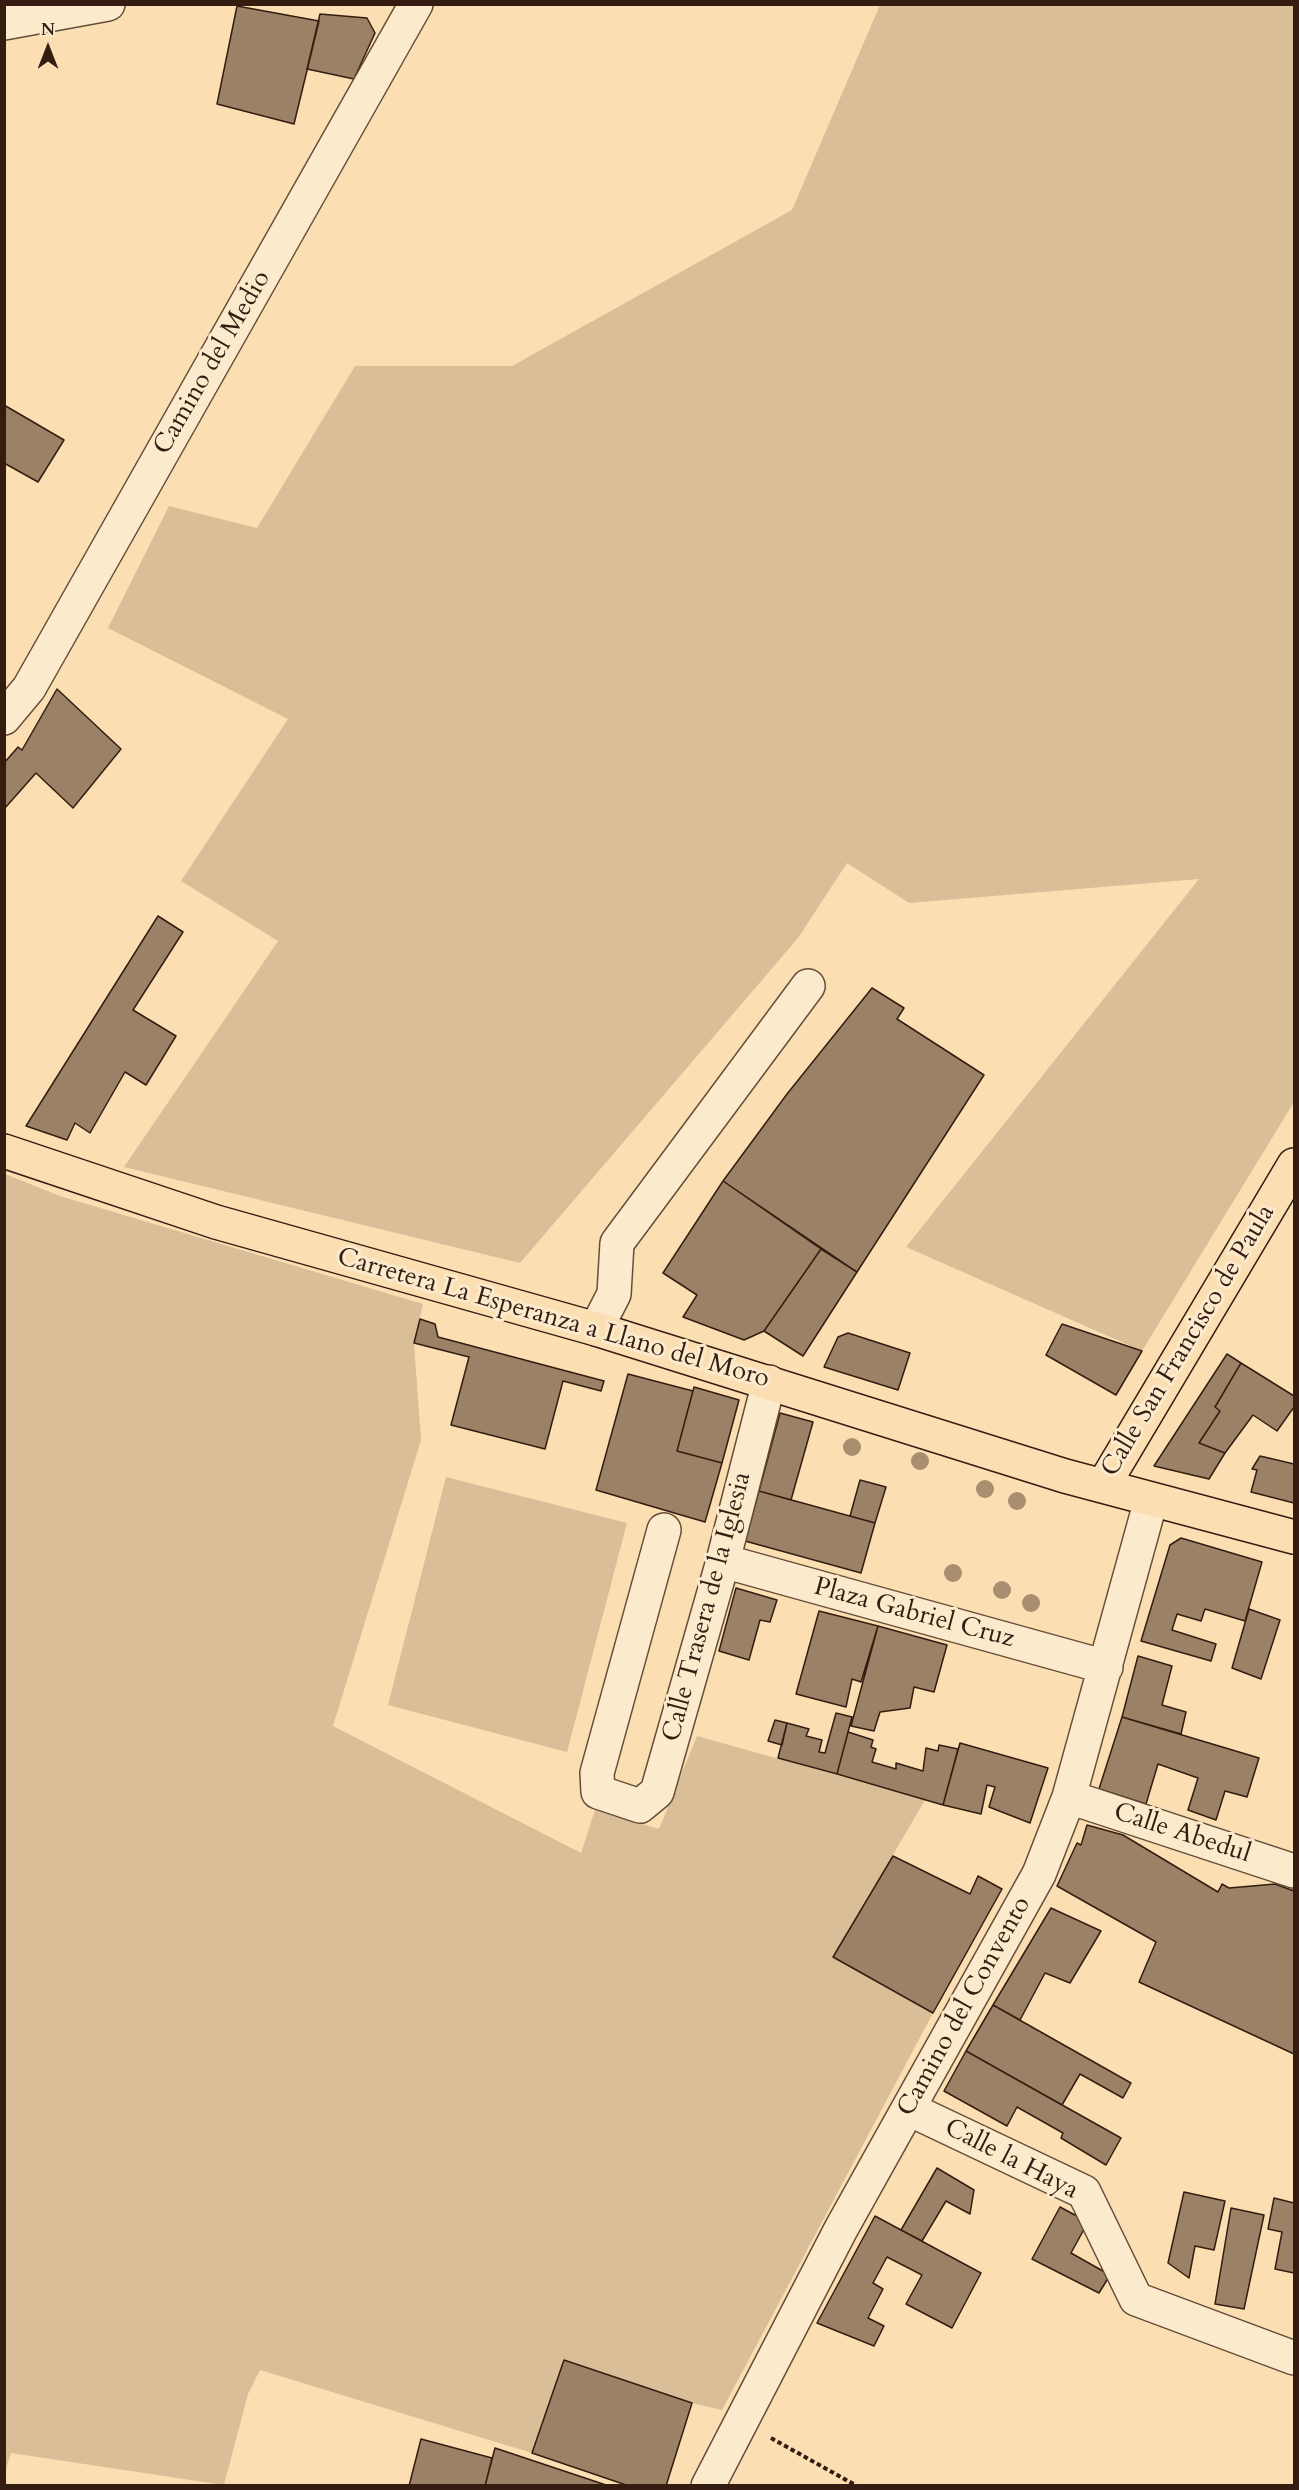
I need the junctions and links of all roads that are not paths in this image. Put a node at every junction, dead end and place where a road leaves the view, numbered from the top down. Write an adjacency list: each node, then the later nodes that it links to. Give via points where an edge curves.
1 (108, 4): 3 (street)
2 (416, 4): 4 (street, Camino del Medio, via 29,688)
3 (4, 23)
4 (4, 718)
5 (808, 986): 8 (street, via 617,1243 614,1294)
6 (4, 1151): 8 (main road, Carretera La Esperanza a Llano del Moro, via 216,1222)
7 (1294, 1165): 10 (main road, Calle San Francisco de Paula)
8 (596, 1329): 9 (main road, Carretera La Esperanza a Llano del Moro)
9 (769, 1382): 10 (main road, Carretera La Esperanza a Llano del Moro, via 1019,1463); 14 (street, Calle Trasera de la Iglesia)
10 (1103, 1486): 11 (main road, Carretera La Esperanza a Llano del Moro)
11 (1151, 1500): 13 (main road, Carretera La Esperanza a Llano del Moro); 15 (street, Camino del Convento)
12 (664, 1530): 14 (street, Calle Trasera de la Iglesia, via 597,1773 598,1792 640,1806 657,1792)
13 (1294, 1537)
14 (723, 1561): 15 (street, Plaza Gabriel Cruz)
15 (1106, 1667): 16 (street, Camino del Convento)
16 (1069, 1797): 17 (street, Calle Abedul); 18 (street, Camino del Convento, via 1039,1874)
17 (1294, 1871)
18 (909, 2109): 19 (street, Calle la Haya, via 1084,2192 1136,2299); 20 (street, Camino del Convento, via 841,2229)
19 (1294, 2358)
20 (708, 2486)

